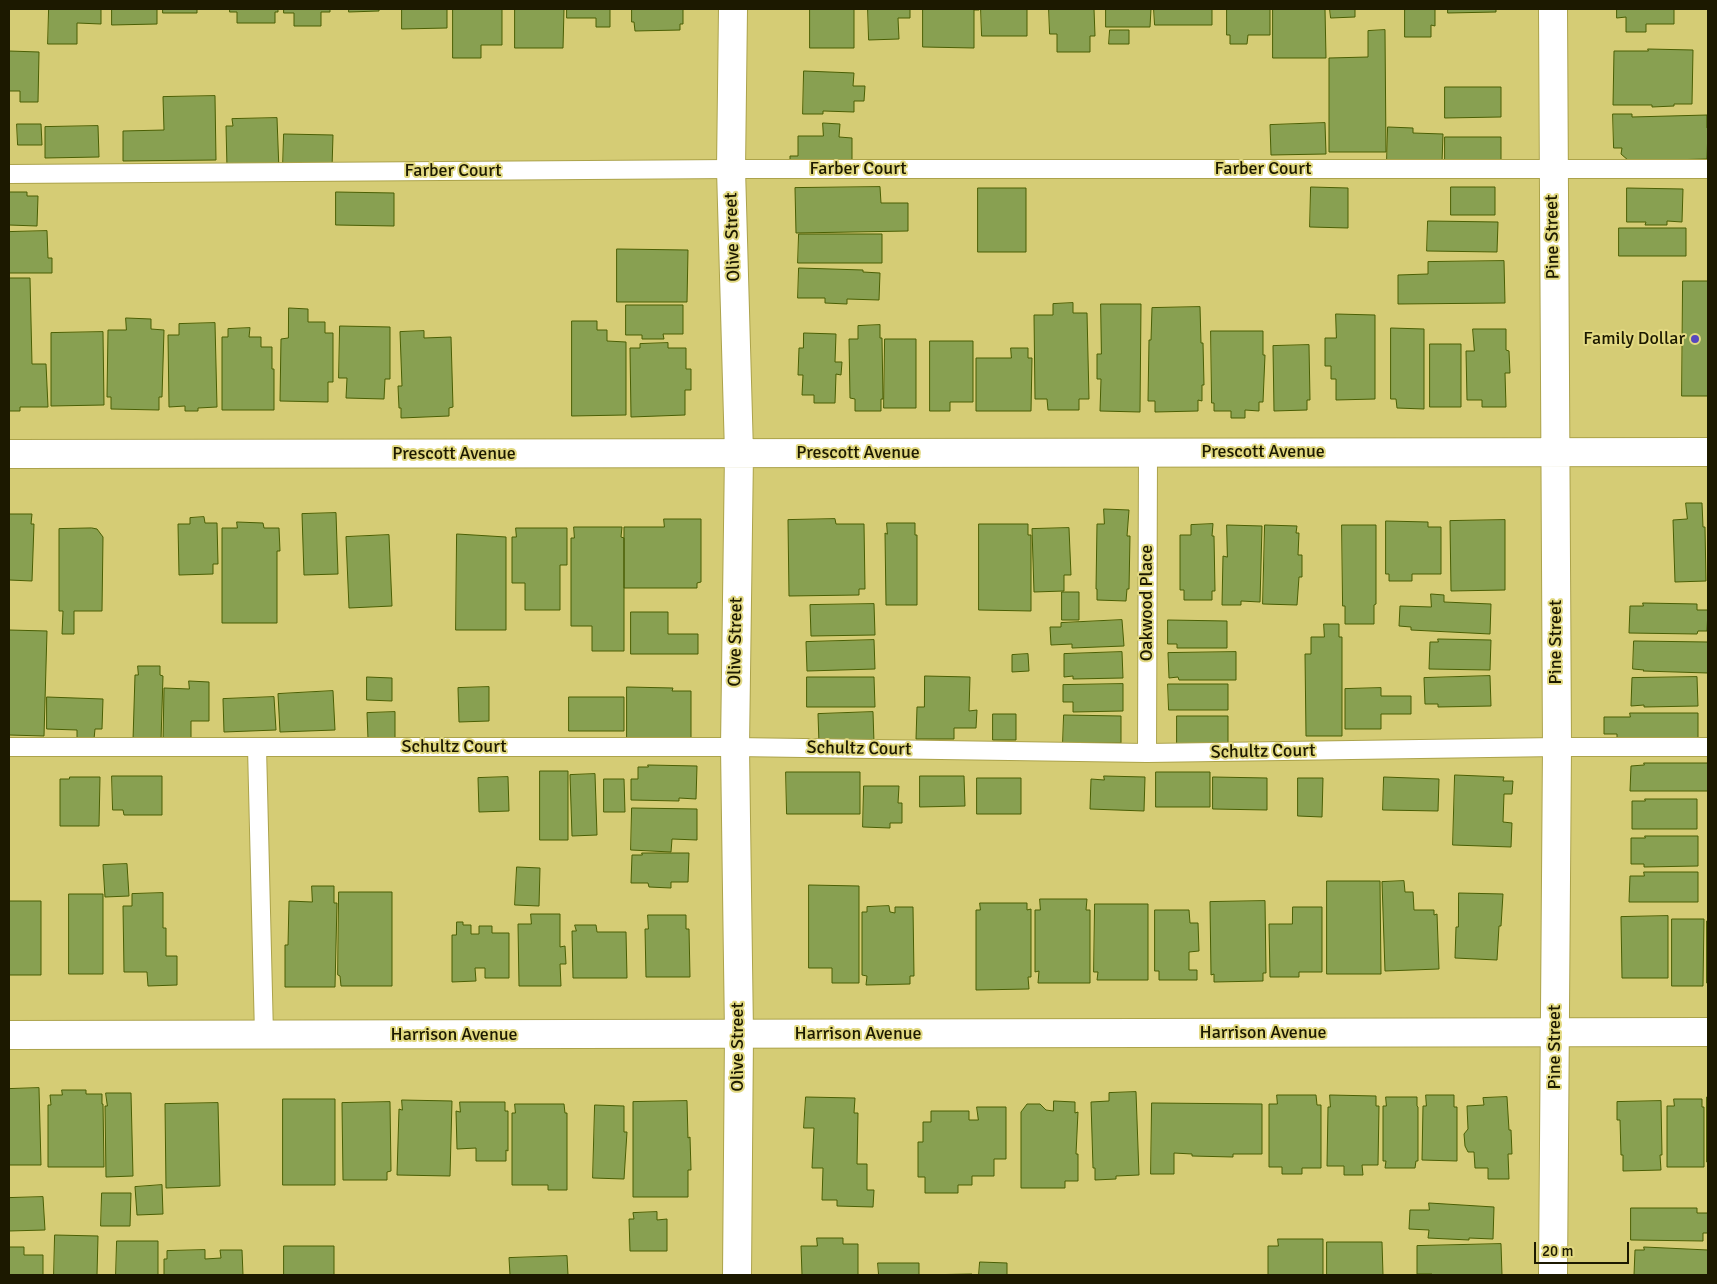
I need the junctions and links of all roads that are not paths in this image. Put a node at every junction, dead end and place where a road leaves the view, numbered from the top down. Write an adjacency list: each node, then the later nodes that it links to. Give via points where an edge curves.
1 (734, 9): 5 (street, Olive Street)
2 (1553, 9): 3 (street, Pine Street)
3 (1552, 168): 4 (lane, Farber Court); 5 (lane, Farber Court); 8 (street, Pine Street)
4 (1708, 168)
5 (731, 169): 6 (lane, Farber Court); 10 (street, Olive Street)
6 (9, 174)
7 (1148, 452): 8 (street, Prescott Avenue); 10 (street, Prescott Avenue); 17 (lane, Oakwood Place)
8 (1555, 452): 9 (street, Prescott Avenue); 15 (street, Pine Street)
9 (1708, 452)
10 (739, 453): 11 (street, Prescott Avenue); 14 (street, Olive Street)
11 (9, 454)
12 (9, 747): 13 (lane, Schultz Court)
13 (257, 747): 14 (lane, Schultz Court); 22 (lane)
14 (735, 747): 17 (lane, Schultz Court); 20 (street, Olive Street)
15 (1557, 747): 16 (lane, Schultz Court); 17 (lane, Schultz Court); 19 (street, Pine Street)
16 (1708, 748)
17 (1147, 754)
18 (1708, 1032): 19 (street, Harrison Avenue)
19 (1555, 1033): 20 (street, Harrison Avenue); 24 (street, Pine Street)
20 (739, 1034): 22 (street, Harrison Avenue); 23 (street, Olive Street)
21 (9, 1035): 22 (street, Harrison Avenue)
22 (264, 1035)
23 (738, 1275)
24 (1553, 1275)

